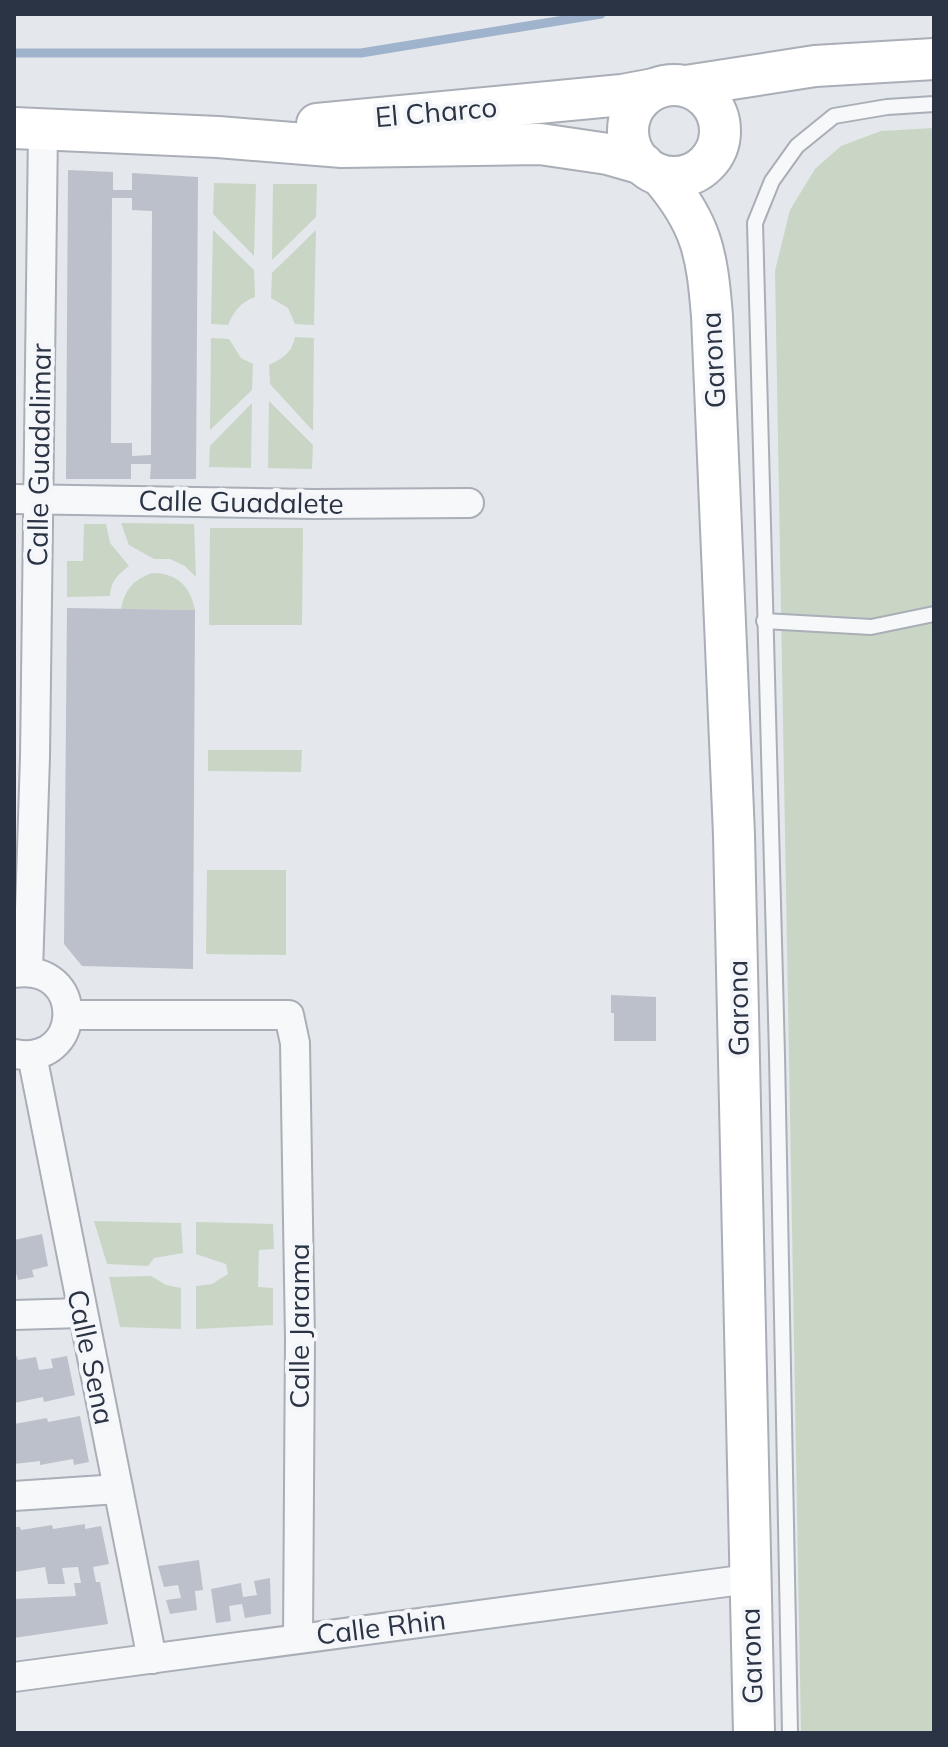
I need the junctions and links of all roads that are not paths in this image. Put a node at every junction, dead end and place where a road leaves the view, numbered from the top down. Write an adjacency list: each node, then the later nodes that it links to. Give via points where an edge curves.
1 (934, 59): 2 (main road, El Charco)
2 (784, 71): 3 (main road, El Charco); 6 (main road, El Charco, via 748,93)
3 (670, 88): 6 (main road, via 706,99); 7 (main road, El Charco); 8 (main road, via 637,106 628,131 631,144)
4 (934, 104): 13 (lane, via 834,116 797,146 772,181 755,223)
5 (29, 129): 7 (main road, El Charco); 10 (street, Calle Guadalimar)
6 (719, 134): 8 (main road, via 708,163 698,172 673,178); 9 (main road)
7 (218, 137): 8 (main road, El Charco, via 342,147 540,144 608,154)
8 (652, 170): 9 (main road, via 690,213)
9 (709, 283): 22 (main road, Garona, via 734,835)
10 (26, 499): 11 (street, Calle Guadalete); 14 (street, Calle Guadalimar)
11 (469, 503)
12 (934, 614): 13 (lane, via 871,627)
13 (764, 621): 27 (lane)
14 (25, 758): 15 (street, Calle Guadalimar)
15 (21, 972): 16 (street, via 41,974 61,990)
16 (68, 1015): 17 (street, via 60,1040 50,1049); 23 (street, Calle Jarama, via 289,1015 295,1043 300,1339)
17 (23, 1054): 18 (street, Calle Sena)
18 (82, 1313): 19 (street); 20 (street, Calle Sena)
19 (14, 1315)
20 (118, 1489): 21 (street); 24 (street, Calle Sena)
21 (14, 1496)
22 (749, 1579): 23 (street, Calle Rhin); 26 (main road, Garona)
23 (298, 1638): 24 (street, Calle Rhin)
24 (152, 1659): 25 (street, Calle Rhin)
25 (14, 1677)
26 (754, 1733)
27 (790, 1733)

